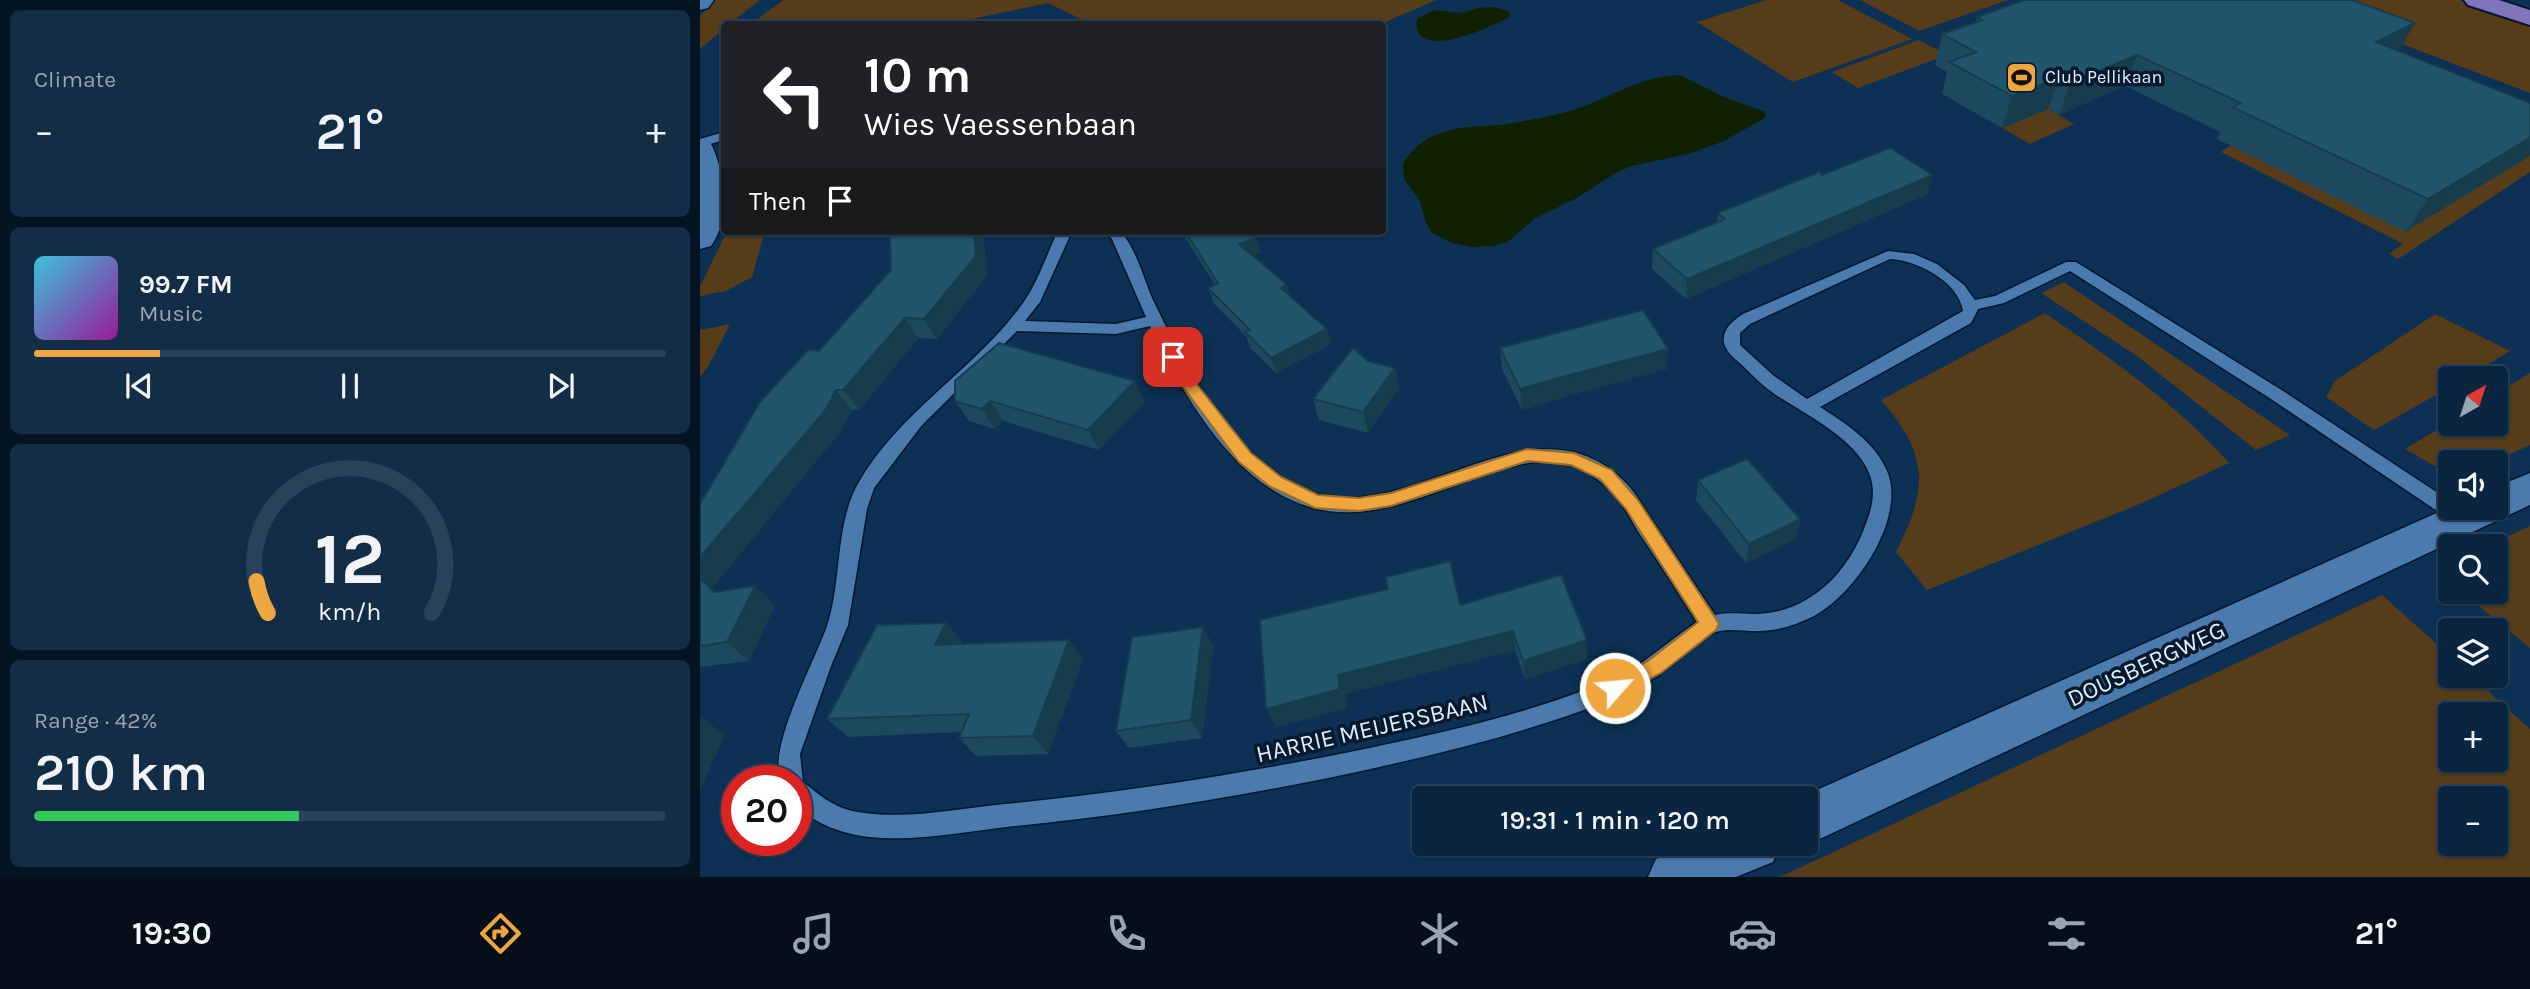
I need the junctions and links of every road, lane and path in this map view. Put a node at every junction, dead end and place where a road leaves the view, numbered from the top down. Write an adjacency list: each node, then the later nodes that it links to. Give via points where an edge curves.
1 (2476, 0): 2 (main road)
2 (2530, 18)
3 (721, 137): 4 (lane)
4 (700, 145): 7 (street, via 712,185 711,209)
5 (1063, 235): 10 (lane, via 1032,302)
6 (1116, 235): 9 (lane)
7 (700, 240)
8 (1972, 304): 11 (lane, via 1965,319); 11 (lane, via 1923,262 1888,256 1735,327 1734,347 1780,389); 12 (lane, via 1999,300 2071,265 2277,395)
9 (1155, 320): 10 (lane, via 1105,330); 16 (lane, via 1182,376 1231,442 1292,492 1315,502 1359,504 1422,491 1514,458 1574,459 1606,475 1620,488)
10 (1013, 326): 17 (lane, via 916,421 866,485 838,625 789,754)
11 (1808, 406): 16 (lane, via 1859,447 1879,475 1881,501 1867,546 1850,576 1815,606 1767,623)
12 (2438, 486)
13 (2530, 488): 14 (street, DOUSBERGWEG)
14 (2508, 498)
15 (2459, 520): 19 (street, DOUSBERGWEG)
16 (1710, 624): 18 (lane, HARRIE MEIJERSBAAN, via 1655,667 1615,688 1453,741 1234,786 1047,812 889,825 853,822)
17 (789, 765)
18 (812, 806)
19 (1818, 814)
20 (1726, 856): 21 (street)
21 (1674, 877)

